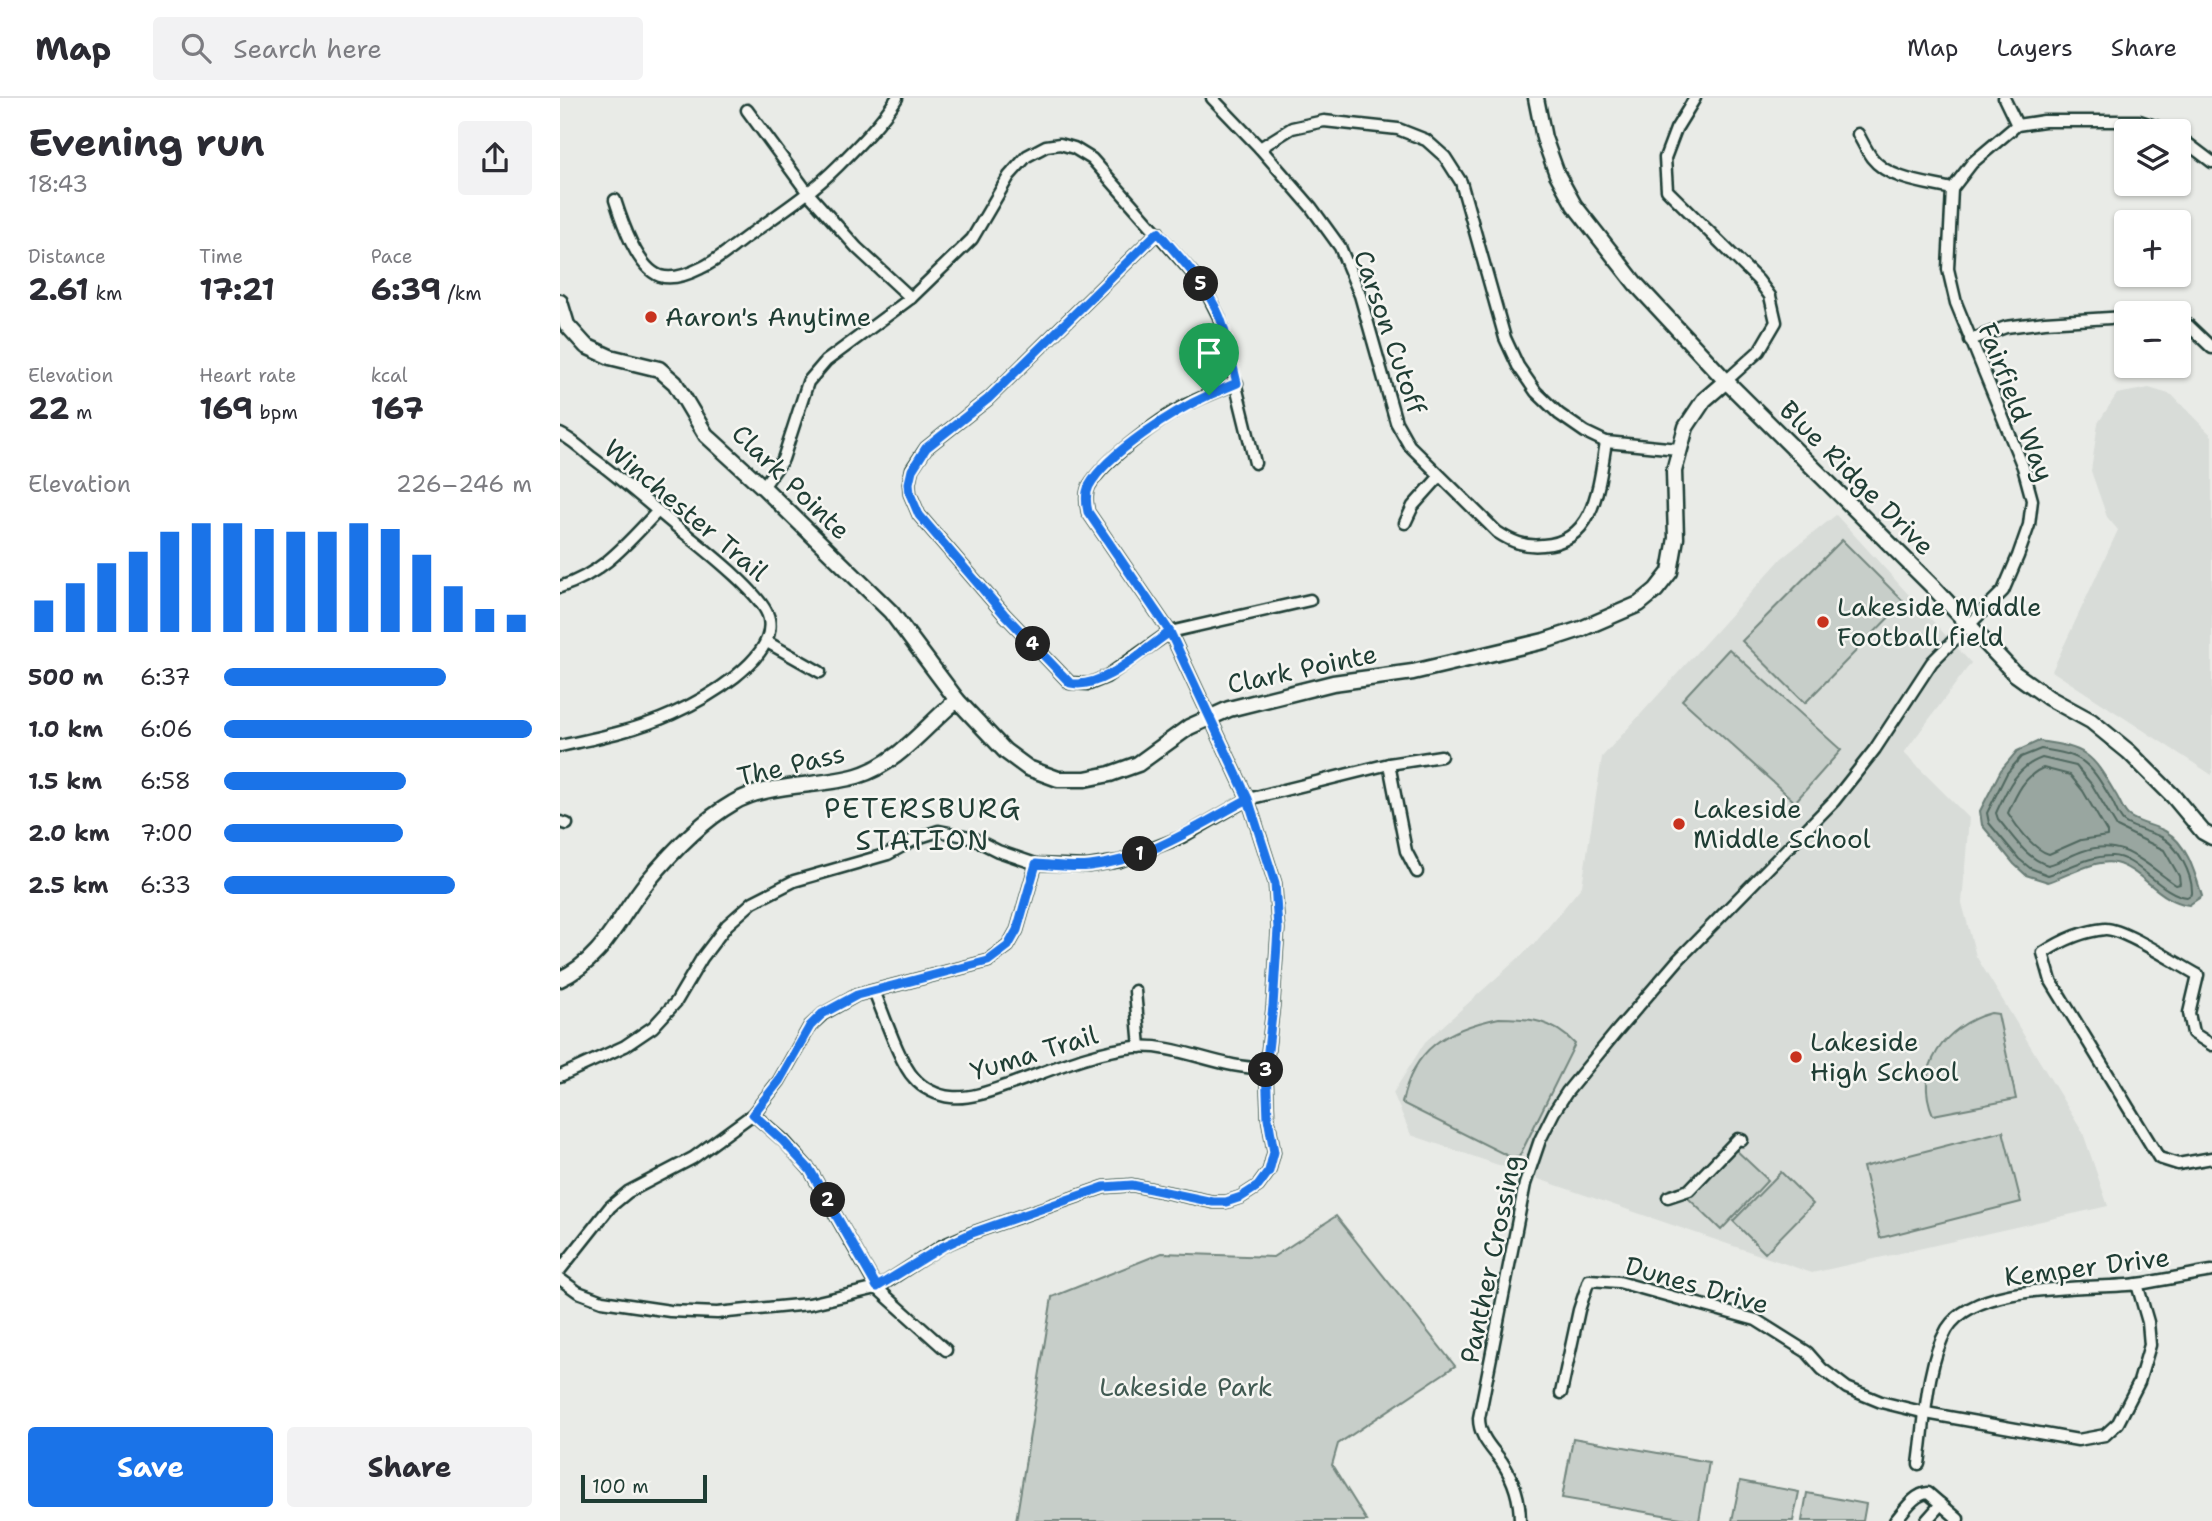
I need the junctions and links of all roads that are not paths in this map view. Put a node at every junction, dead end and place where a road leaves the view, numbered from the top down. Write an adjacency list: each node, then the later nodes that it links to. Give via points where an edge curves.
1 (897, 98): 14 (street, via 837,167)
2 (1212, 98): 11 (street, Carson Cutoff)
3 (1535, 98): 23 (street, Blue Ridge Drive, via 1557,174 1574,205 1635,283)
4 (1695, 98): 23 (street, via 1665,158 1667,190 1758,280 1770,296 1776,322 1759,351)
5 (2004, 98): 8 (street)
6 (747, 110): 14 (street)
7 (2114, 121): 8 (street)
8 (2017, 125): 13 (street, via 1972,163)
9 (1858, 134): 13 (street, via 1872,159 1886,170)
10 (2191, 144): 12 (street)
11 (1260, 148): 26 (street, via 1292,128 1324,121 1398,128 1426,140 1445,157 1461,182 1505,338 1518,366 1559,414); 29 (street, Carson Cutoff, via 1340,247 1360,295 1396,422 1409,445)
12 (2210, 156)
13 (1952, 188): 21 (street, Fairfield Way, via 1948,270)
14 (807, 193): 15 (street, via 703,268 676,277 653,272 640,258); 17 (street)
15 (615, 200)
16 (1158, 232): 17 (street, via 1092,159 1060,144 1046,146 1027,156 1009,176 972,239); 24 (street, via 1208,295 1219,317); 36 (street, via 988,399 926,448 909,483 919,515 1070,683 1089,684 1106,677)
17 (911, 298): 30 (street, via 826,361 808,382 783,458)
18 (560, 302): 30 (street, Clark Pointe, via 567,325 586,346 659,369 675,383 706,435)
19 (2114, 318): 21 (street, via 2006,327)
20 (2191, 328): 22 (street)
21 (1970, 340): 35 (street, Fairfield Way, via 2023,467 2032,500 2029,526 2003,591)
22 (2212, 348)
23 (1726, 381): 27 (street, Clark Pointe, via 1693,414); 35 (street, Blue Ridge Drive)
24 (1237, 383): 28 (street); 36 (street, via 1157,424 1089,486 1088,512)
25 (560, 435): 31 (street, Winchester Trail)
26 (1606, 442): 27 (street); 29 (street, Carson Cutoff, via 1593,507 1584,525 1568,539 1551,545 1513,543)
27 (1678, 449): 40 (street, Clark Pointe, via 1675,554 1670,572 1639,604 1544,641 1413,672 1333,683)
28 (1255, 463)
29 (1439, 477): 32 (street, via 1413,506)
30 (763, 487): 39 (street, Clark Pointe, via 891,612)
31 (657, 511): 33 (street, via 605,566); 37 (street, Winchester Trail, via 763,602 770,621)
32 (1405, 523)
33 (560, 587)
34 (1310, 600): 36 (street)
35 (1968, 625): 45 (street, Blue Ridge Drive, via 2014,673 2091,721 2129,752); 48 (street, Fairfield Way, via 1932,662 1834,801)
36 (1170, 632): 40 (street)
37 (767, 642): 38 (street); 41 (street, via 735,677 671,715)
38 (820, 672)
39 (957, 700): 40 (street, Clark Pointe, via 1005,751 1028,768 1058,779 1084,779 1138,764); 51 (street, The Pass, via 885,764 858,776 774,789 734,802 694,831 646,883 590,960)
40 (1208, 717): 44 (street)
41 (560, 746)
42 (1441, 756): 43 (street)
43 (1389, 764): 44 (street); 47 (street, via 1406,851)
44 (1248, 799): 46 (street, via 1182,837 1120,861 1088,866); 56 (street, via 1275,883 1278,929)
45 (2212, 837)
46 (1036, 864): 52 (street, via 1008,946 988,961); 57 (street, via 970,837 939,831 888,855 794,881 753,902 727,925 676,1002 653,1027 625,1046)
47 (1417, 872)
48 (1679, 959): 72 (street, Panther Crossing, via 1567,1092 1540,1140 1525,1184 1479,1418 1482,1434 1513,1484)
49 (2199, 975): 50 (street); 54 (street, via 2189,1013 2193,1033); 60 (street, via 2107,929 2061,941 2043,953 2051,981 2159,1158 2178,1164)
50 (2212, 976)
51 (560, 979)
52 (874, 991): 55 (street, Yuma Trail, via 908,1071 924,1086 951,1097 987,1092 1117,1049); 58 (street, via 840,1003 810,1026 779,1081)
53 (1135, 991): 55 (street)
54 (2212, 1045)
55 (1140, 1047): 56 (street, Yuma Trail, via 1247,1069)
56 (1266, 1068): 66 (street, via 1274,1152 1269,1171 1258,1186 1241,1197 1213,1202 1132,1185 1104,1187 972,1233)
57 (561, 1073)
58 (753, 1114): 62 (street, via 693,1158 628,1192 610,1207); 66 (street, via 810,1170)
59 (1742, 1140): 61 (street, via 1689,1190)
60 (2212, 1158)
61 (1668, 1197)
62 (560, 1270)
63 (2212, 1271): 65 (street, Kemper Drive)
64 (560, 1279): 66 (street, via 602,1301 717,1313 809,1304)
65 (2137, 1284): 69 (street, Kemper Drive, via 2033,1291 1964,1311 1948,1329 1940,1348 1931,1373); 69 (street, via 2150,1345 2128,1407 2105,1435 2078,1440)
66 (877, 1287): 67 (street)
67 (946, 1350)
68 (1561, 1392): 69 (street, Dunes Drive, via 1589,1280 1641,1287 1756,1320 1807,1352 1847,1388)
69 (1926, 1413): 70 (street, Kemper Drive)
70 (1919, 1464)
71 (1941, 1504): 73 (street, via 1922,1493); 74 (street); 75 (street)
72 (1520, 1521)
73 (1895, 1521)
74 (1926, 1521)
75 (1956, 1521)

